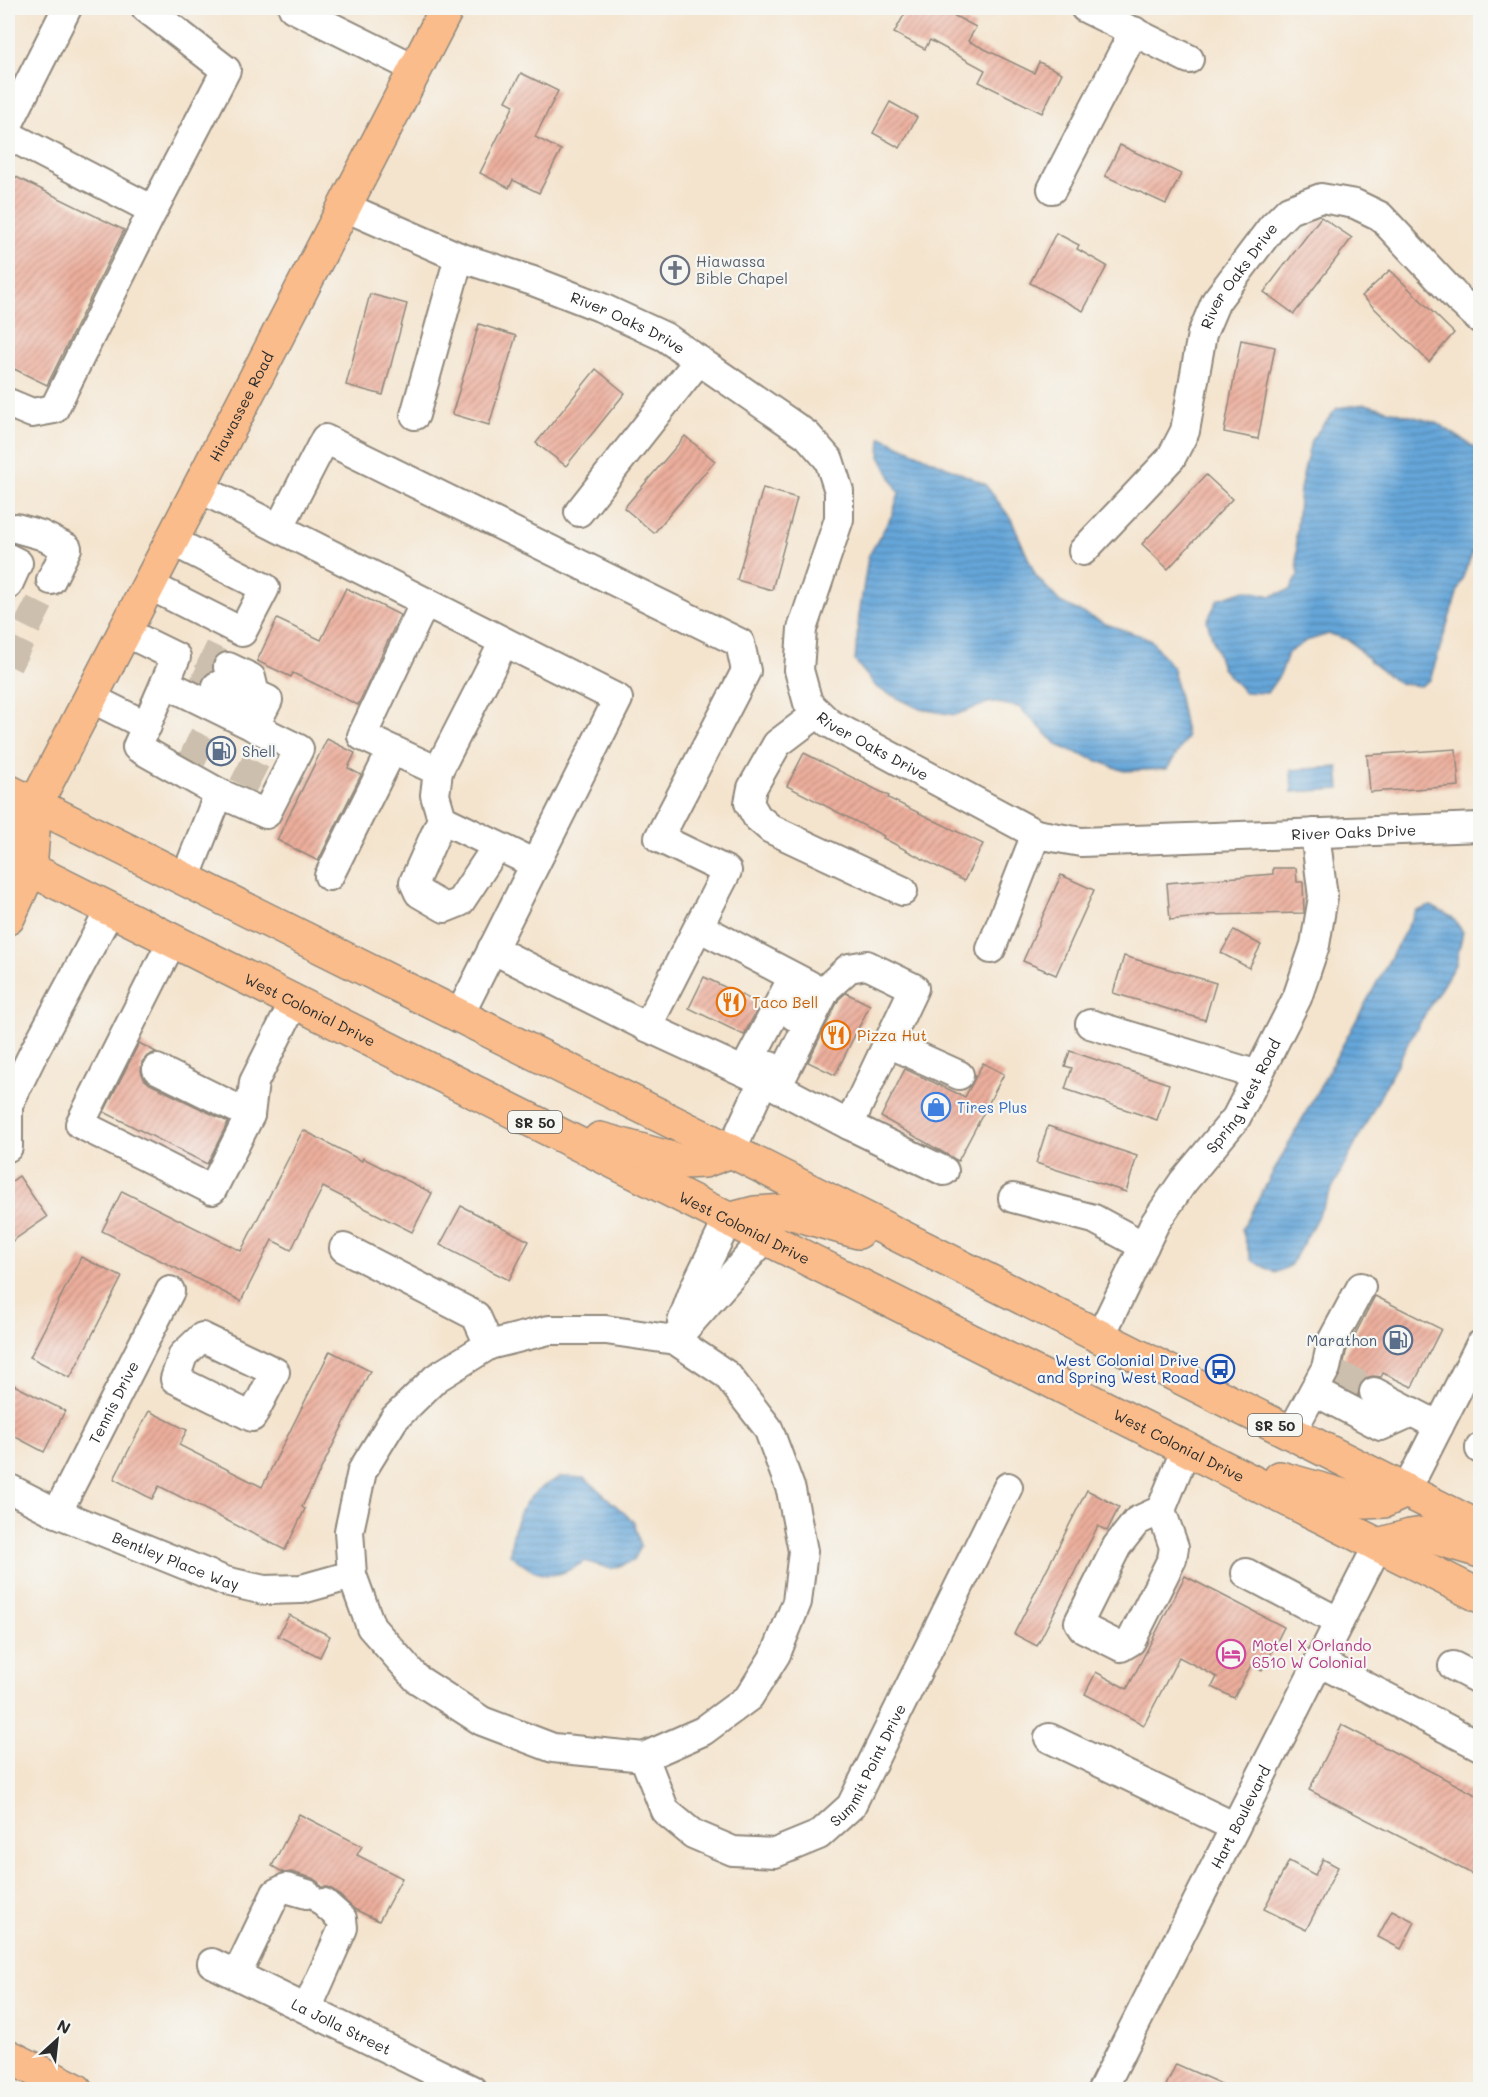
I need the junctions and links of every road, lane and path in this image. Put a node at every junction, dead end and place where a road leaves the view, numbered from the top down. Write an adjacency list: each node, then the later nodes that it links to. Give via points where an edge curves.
1 (67, 8): 9 (street)
2 (146, 8): 13 (street, via 226,70)
3 (293, 8): 8 (street)
4 (447, 8): 8 (main road, Hiawassee Road)
5 (1085, 8): 6 (street)
6 (1134, 31): 7 (street); 11 (street)
7 (1189, 59)
8 (416, 69): 12 (main road, Hiawassee Road)
9 (8, 125)
10 (8, 135): 13 (street)
11 (1052, 189)
12 (345, 207): 14 (street, River Oaks Drive); 19 (main road, Hiawassee Road)
13 (153, 210): 17 (street, via 54,409 32,413)
14 (459, 257): 16 (street, River Oaks Drive, via 600,307 665,337); 18 (street)
15 (1480, 319): 24 (street, River Oaks Drive, via 1380,216 1355,204 1321,198 1289,210 1272,226 1216,301 1202,334 1185,431 1171,458)
16 (699, 360): 20 (street); 34 (street, River Oaks Drive, via 807,435 829,460 839,491 838,519 802,629 799,670 808,703)
17 (8, 403)
18 (415, 415)
19 (199, 488): 21 (street); 23 (main road, Hiawassee Road)
20 (579, 512)
21 (279, 528): 28 (street); 54 (street, via 325,439 740,643 746,671 659,838 727,871)
22 (16, 533): 25 (street, via 67,548); 26 (street, via 18,563)
23 (172, 540): 27 (main road, Hiawassee Road); 27 (street, via 265,588 242,632)
24 (1083, 551)
25 (51, 580)
26 (8, 585)
27 (149, 585): 29 (main road, Hiawassee Road)
28 (425, 602): 30 (street); 37 (street, via 362,736)
29 (125, 632): 31 (street); 33 (main road, Hiawassee Road)
30 (504, 642): 38 (street); 48 (street, via 618,699)
31 (203, 678): 32 (street); 32 (street); 36 (street); 36 (street, via 251,678 255,694 268,700)
32 (165, 683): 35 (street)
33 (91, 698): 35 (street); 40 (main road, Hiawassee Road)
34 (818, 712): 44 (street, River Oaks Drive, via 829,723); 51 (street, via 777,744 752,788 749,803 771,829)
35 (147, 726): 39 (street, via 137,747 188,767)
36 (262, 738): 39 (street, via 299,749 266,814)
37 (392, 750): 38 (street); 49 (street)
38 (438, 771): 41 (street, via 435,795)
39 (233, 793): 50 (street)
40 (21, 798): 43 (main road, Hiawassee Road); 47 (main road, Hiawassee Road); 50 (main road, SR 50)
41 (442, 819): 46 (street); 46 (street, via 414,882 419,893 445,908 460,902)
42 (1480, 827): 45 (street, River Oaks Drive)
43 (8, 831)
44 (1036, 834): 45 (street, River Oaks Drive, via 1081,842); 57 (street)
45 (1315, 834): 65 (street, Spring West Road, via 1323,897 1315,945 1297,998)
46 (497, 846): 48 (street)
47 (19, 864): 52 (main road, West Colonial Drive / SR 50); 53 (main road, Hiawassee Road)
48 (535, 864): 56 (street)
49 (329, 876)
50 (185, 879): 59 (main road, SR 50)
51 (903, 891)
52 (110, 910): 55 (main road, West Colonial Drive / SR 50); 70 (street, via 8,1105)
53 (8, 918)
54 (699, 927): 61 (street); 66 (street, via 809,985)
55 (171, 941): 58 (main road, West Colonial Drive / SR 50); 67 (street, via 81,1124 212,1190)
56 (492, 949): 59 (street); 61 (street)
57 (990, 949)
58 (294, 1002): 67 (street, via 254,1082); 68 (main road, West Colonial Drive / SR 50)
59 (459, 1016): 71 (main road, SR 50)
60 (1090, 1024): 65 (street)
61 (647, 1027): 66 (street)
62 (888, 1043): 64 (street); 66 (street, via 915,988 867,965 849,968 826,989); 69 (street)
63 (157, 1070): 67 (street)
64 (959, 1075)
65 (1258, 1075): 76 (street, Spring West Road, via 1236,1118 1183,1182)
66 (761, 1080): 69 (street); 71 (street)
67 (249, 1115)
68 (526, 1118): 71 (main road, via 683,1162 704,1161); 74 (main road, West Colonial Drive / SR 50)
69 (849, 1125): 72 (street)
70 (8, 1146)
71 (731, 1151): 78 (main road, SR 50)
72 (944, 1171)
73 (1013, 1198): 76 (street, via 1094,1219)
74 (728, 1220): 75 (main road, West Colonial Drive / SR 50); 78 (main road, via 785,1211); 83 (street, via 695,1287)
75 (765, 1238): 83 (street); 92 (main road, West Colonial Drive / SR 50)
76 (1144, 1246): 82 (street, Spring West Road)
77 (344, 1248): 84 (street, via 476,1316)
78 (934, 1254): 82 (main road, SR 50)
79 (1361, 1287): 87 (street, via 1332,1341)
80 (170, 1291): 81 (street, Tennis Drive)
81 (147, 1336): 85 (street); 97 (street, Tennis Drive)
82 (1100, 1337): 91 (main road, SR 50)
83 (675, 1340): 84 (street, via 606,1330 549,1330); 110 (street, via 726,1375 768,1428 791,1490 803,1551 797,1602 776,1654 749,1697 703,1731)
84 (489, 1345): 102 (street, via 436,1378 394,1419 362,1471 349,1531)
85 (183, 1355)
86 (1478, 1355): 90 (street)
87 (1325, 1377): 89 (street, via 1381,1426); 91 (street)
88 (1374, 1392): 89 (street)
89 (1412, 1412): 90 (street)
90 (1439, 1426): 95 (street)
91 (1291, 1433): 95 (main road, SR 50)
92 (1186, 1448): 95 (main road, via 1365,1502 1384,1501); 96 (street); 99 (main road, West Colonial Drive / SR 50)
93 (1008, 1487): 110 (street, Summit Point Drive, via 851,1806 819,1835 775,1853 733,1851 693,1834 665,1811)
94 (8, 1488): 97 (street, Bentley Place Way)
95 (1406, 1491): 98 (main road, SR 50)
96 (1161, 1510)
97 (57, 1513): 102 (street, Bentley Place Way, via 225,1581 264,1590 302,1589)
98 (1480, 1528)
99 (1378, 1545): 100 (main road, via 1423,1534); 103 (main road, West Colonial Drive / SR 50); 104 (street, Hart Boulevard)
100 (1480, 1551)
101 (1246, 1574): 104 (street)
102 (352, 1575): 110 (street, via 371,1628 417,1679 482,1721 553,1748)
103 (1480, 1596)
104 (1339, 1622): 105 (street, Hart Boulevard)
105 (1319, 1662): 109 (street); 111 (street, Hart Boulevard)
106 (1454, 1666): 107 (street)
107 (1480, 1680)
108 (1049, 1738): 111 (street)
109 (1480, 1746)
110 (644, 1757)
111 (1235, 1827): 116 (street, Hart Boulevard)
112 (307, 2009): 112 (street, La Jolla Street, via 343,1928 342,1919 316,1898 286,1888 276,1893 224,1969); 115 (street, La Jolla Street)
113 (8, 2056): 114 (main road)
114 (76, 2090)
115 (472, 2090)
116 (1102, 2090)

